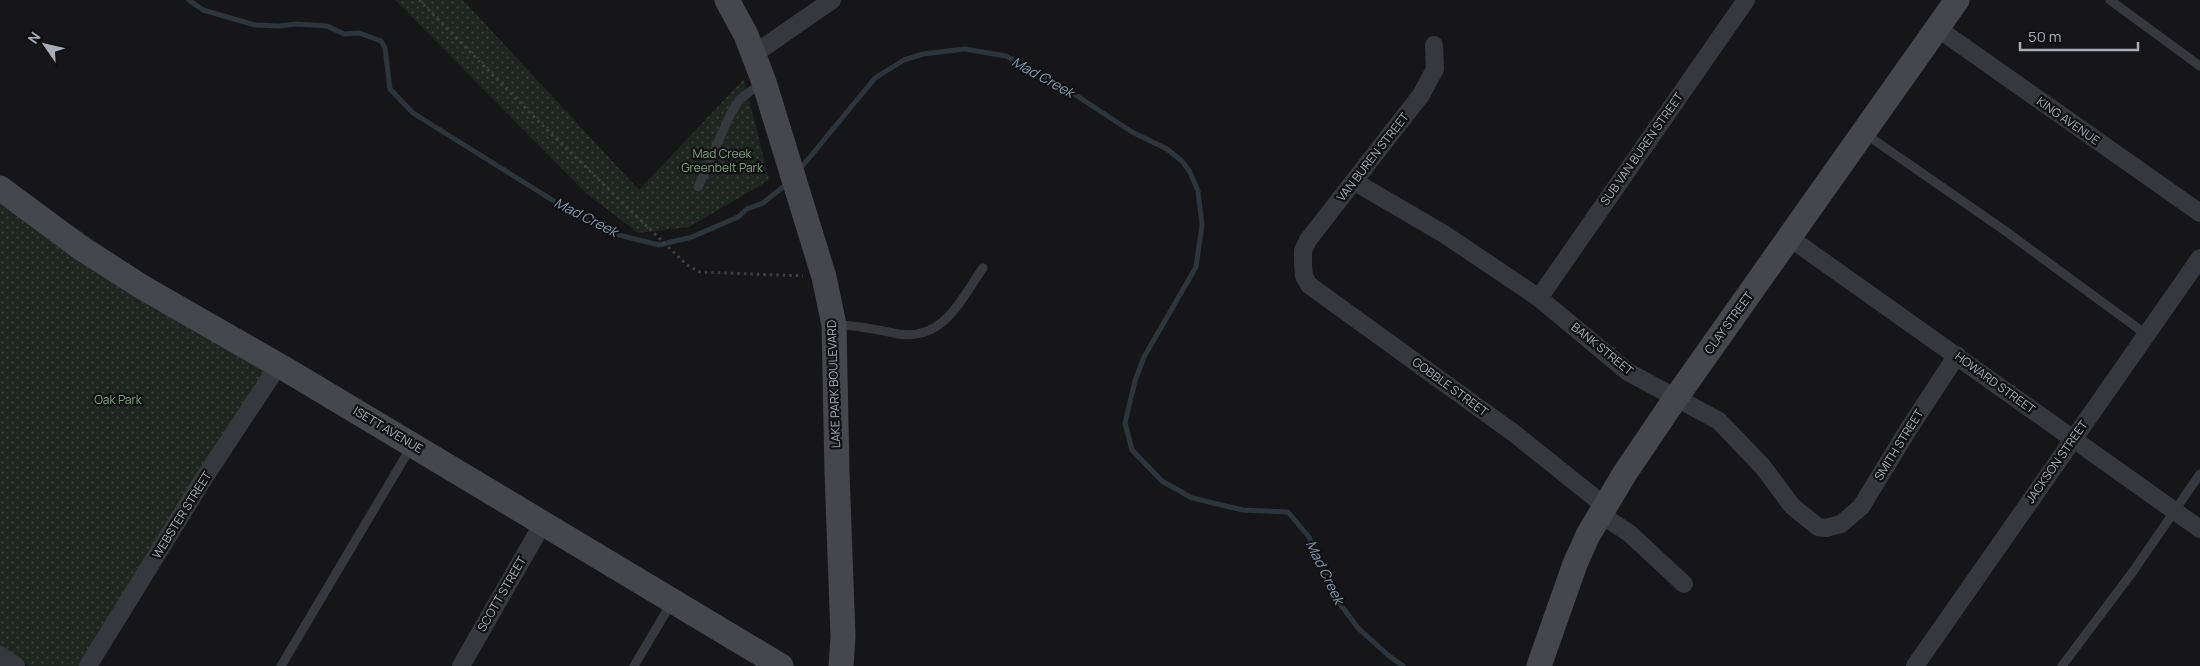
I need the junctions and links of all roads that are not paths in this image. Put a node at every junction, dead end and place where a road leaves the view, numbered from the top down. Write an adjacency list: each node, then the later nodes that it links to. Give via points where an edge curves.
1 (727, 0): 8 (street, LAKE PARK BOULEVARD)
2 (832, 0): 8 (street)
3 (1746, 0): 20 (street, SUB VAN BUREN STREET)
4 (1957, 0): 6 (street, CLAY STREET)
5 (2110, 0): 9 (lane)
6 (1937, 28): 11 (street, CLAY STREET); 15 (street, KING AVENUE)
7 (1434, 46): 12 (street, VAN BUREN STREET, via 1435,69 1431,79)
8 (754, 54): 10 (street, LAKE PARK BOULEVARD)
9 (2200, 66)
10 (764, 82): 13 (lane, via 745,94 730,116); 21 (street, LAKE PARK BOULEVARD, via 824,276)
11 (1863, 132): 16 (street, CLAY STREET); 22 (lane, via 2004,230)
12 (1355, 182): 18 (street, VAN BUREN STREET, via 1308,240); 20 (street, BANK STREET, via 1444,234)
13 (698, 187)
14 (0, 188): 24 (street, ISETT AVENUE, via 126,277)
15 (2200, 213)
16 (1790, 238): 23 (street, HOWARD STREET); 25 (street, CLAY STREET)
17 (2200, 258): 22 (street, JACKSON STREET)
18 (1302, 265): 29 (street, GOBBLE STREET, via 1309,285 1515,434)
19 (983, 268): 21 (lane, via 945,321 930,331 900,334 867,326)
20 (1539, 298): 25 (street, BANK STREET, via 1628,372)
21 (834, 325): 43 (street, LAKE PARK BOULEVARD, via 843,636)
22 (2147, 336): 26 (street, JACKSON STREET)
23 (1957, 355): 26 (street, HOWARD STREET); 32 (street, SMITH STREET, via 1860,507 1847,520)
24 (278, 366): 27 (street, ISETT AVENUE); 39 (street, WEBSTER STREET, via 204,478)
25 (1675, 399): 29 (street, CLAY STREET); 32 (street, BANK STREET, via 1719,421 1763,467 1792,506 1811,522 1818,527)
26 (2074, 439): 30 (street, HOWARD STREET); 45 (street, JACKSON STREET)
27 (412, 445): 31 (street, ISETT AVENUE); 40 (lane)
28 (2200, 474): 30 (lane)
29 (1602, 510): 34 (street, GOBBLE STREET); 44 (street, CLAY STREET, via 1575,564)
30 (2174, 511): 33 (street, HOWARD STREET); 46 (lane)
31 (543, 523): 35 (street, ISETT AVENUE); 41 (street, SCOTT STREET)
32 (1833, 526)
33 (2200, 529)
34 (1684, 584)
35 (672, 601): 37 (street, ISETT AVENUE); 42 (lane)
36 (0, 655): 38 (street)
37 (765, 662)
38 (16, 666)
39 (88, 666)
40 (281, 666)
41 (461, 666)
42 (634, 666)
43 (841, 666)
44 (1539, 666)
45 (1915, 666)
46 (2062, 666)

